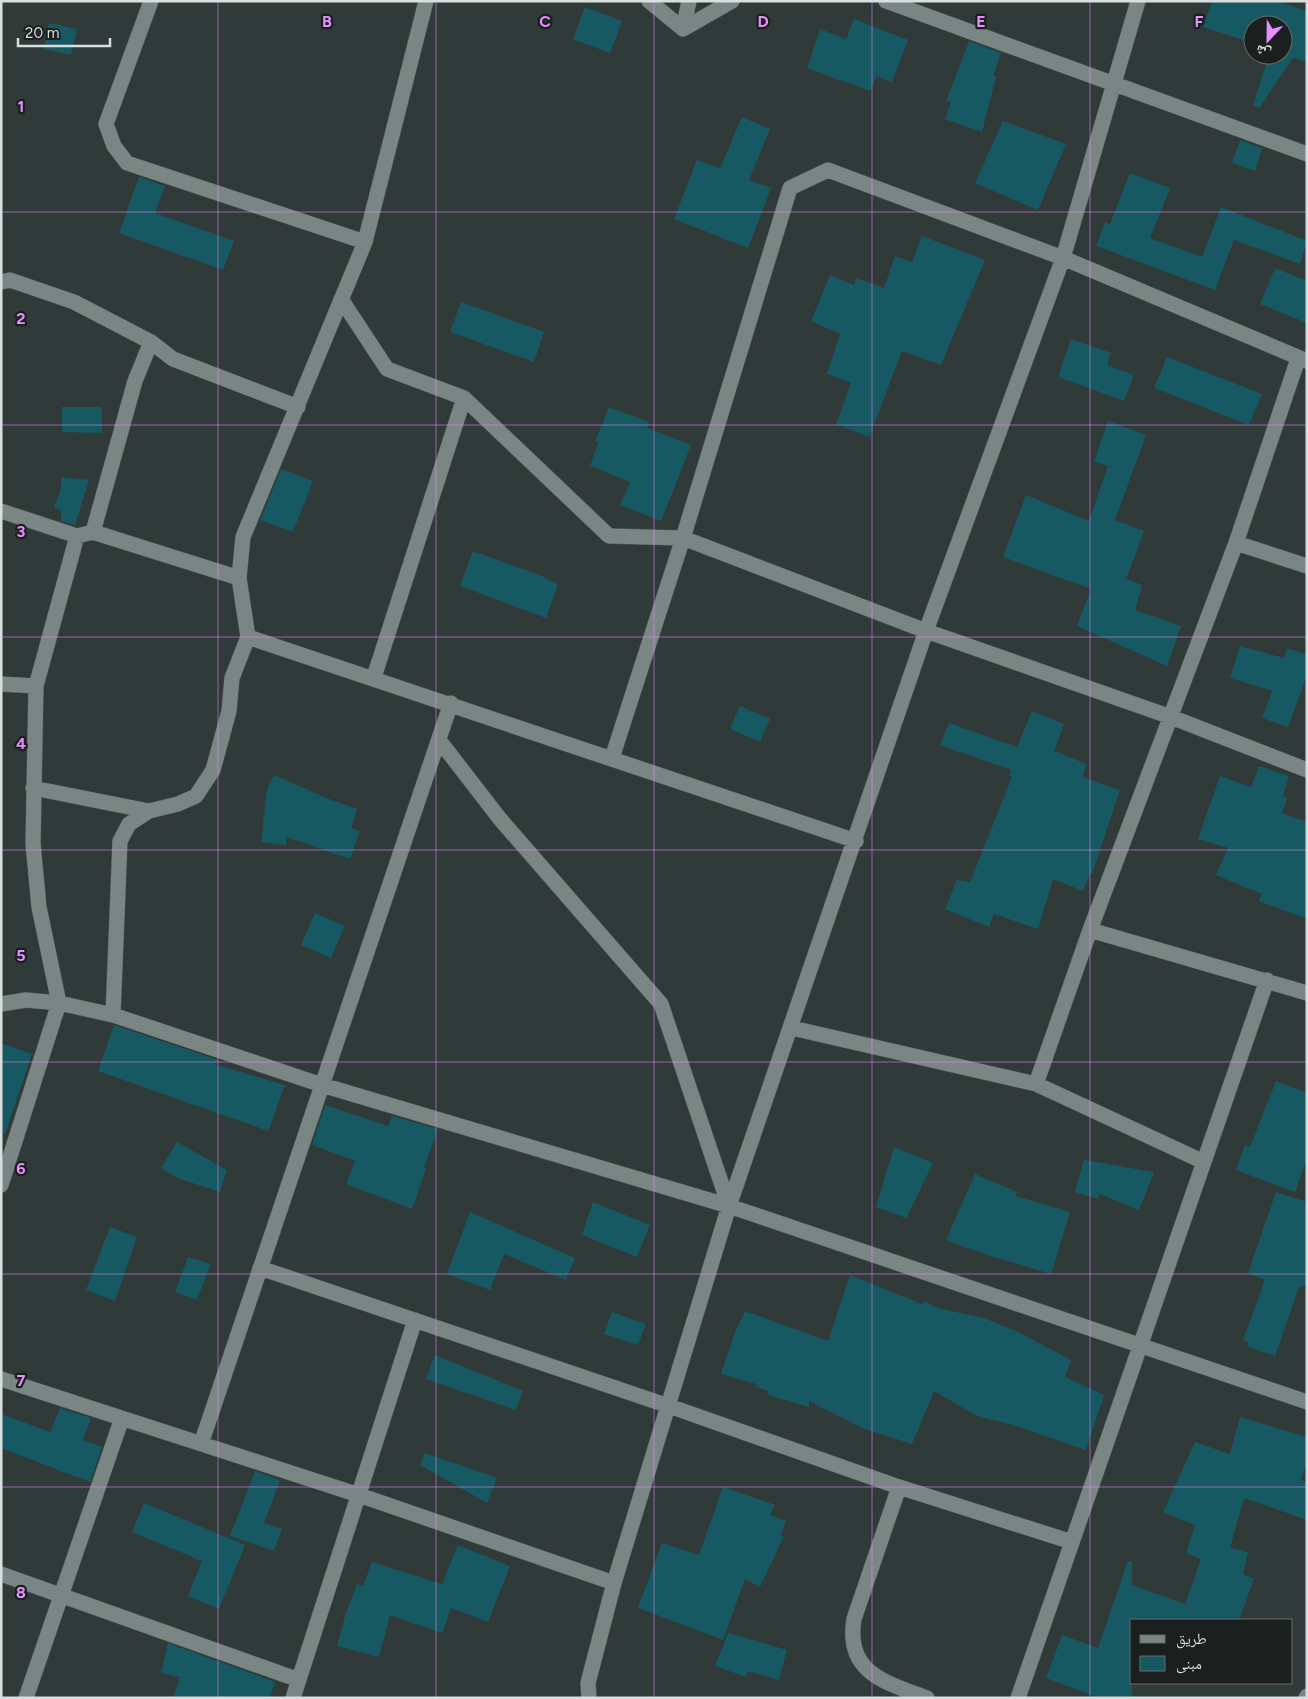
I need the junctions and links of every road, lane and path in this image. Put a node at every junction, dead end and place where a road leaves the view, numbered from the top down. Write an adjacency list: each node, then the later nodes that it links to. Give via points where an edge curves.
1 (151, 1): 11 (street, via 106,124 114,146 127,163)
2 (426, 1): 11 (street)
3 (649, 1): 8 (street)
4 (689, 1): 8 (street)
5 (732, 1): 8 (street)
6 (886, 1): 9 (street)
7 (1138, 1): 9 (street)
8 (684, 29)
9 (1114, 83): 10 (street); 12 (street)
10 (1307, 154)
11 (365, 242): 14 (street)
12 (1063, 258): 16 (street); 22 (street, via 828,170 790,188); 26 (street)
13 (1, 282): 15 (street, via 10,280 74,302)
14 (341, 299): 17 (street, via 386,370); 18 (street)
15 (151, 342): 18 (street, via 173,359); 20 (street, via 134,381)
16 (1303, 360): 23 (street)
17 (464, 398): 22 (street, via 609,536); 28 (street)
18 (298, 407): 25 (street, via 243,537)
19 (1, 511): 21 (street)
20 (93, 532): 21 (street); 25 (street)
21 (77, 536): 30 (street)
22 (683, 538): 26 (street); 34 (street)
23 (1236, 543): 24 (street); 32 (street)
24 (1307, 566)
25 (239, 578): 27 (street)
26 (926, 632): 32 (street); 38 (street)
27 (248, 636): 28 (street); 37 (street, via 232,678 229,711 213,770 196,796)
28 (374, 677): 31 (street)
29 (1, 684): 30 (street)
30 (36, 686): 36 (street)
31 (451, 703): 33 (street); 34 (street)
32 (1171, 717): 35 (street); 39 (street)
33 (439, 740): 47 (street); 50 (street, via 500,819 660,1004)
34 (612, 758): 38 (street)
35 (1307, 770)
36 (34, 788): 37 (street); 42 (street, via 33,844 39,906)
37 (149, 811): 44 (street, via 130,824 120,841)
38 (856, 841): 45 (street)
39 (1090, 930): 40 (street); 46 (street)
40 (1267, 980): 41 (street); 48 (street)
41 (1307, 993)
42 (59, 1003): 43 (street, via 26,1000); 44 (street); 49 (street)
43 (1, 1004)
44 (114, 1015): 47 (street)
45 (792, 1028): 46 (street); 50 (street)
46 (1036, 1084): 48 (street)
47 (322, 1085): 50 (street); 51 (street)
48 (1204, 1162): 53 (street)
49 (1, 1185)
50 (729, 1206): 53 (street); 56 (street)
51 (260, 1268): 52 (street); 58 (street)
52 (415, 1320): 56 (street); 60 (street)
53 (1140, 1345): 55 (street); 61 (street)
54 (1, 1379): 57 (street)
55 (1307, 1402)
56 (669, 1406): 59 (street); 63 (street)
57 (122, 1418): 58 (street); 64 (street)
58 (201, 1444): 60 (street)
59 (900, 1487): 61 (street); 69 (street, via 851,1634 858,1657 873,1675)
60 (359, 1495): 63 (street); 65 (street)
61 (1072, 1542): 70 (street)
62 (1, 1574): 64 (street)
63 (614, 1583): 68 (street, via 588,1683)
64 (61, 1595): 65 (street); 66 (street)
65 (299, 1680): 67 (street)
66 (26, 1698)
67 (293, 1698)
68 (589, 1698)
69 (927, 1698)
70 (1018, 1698)

